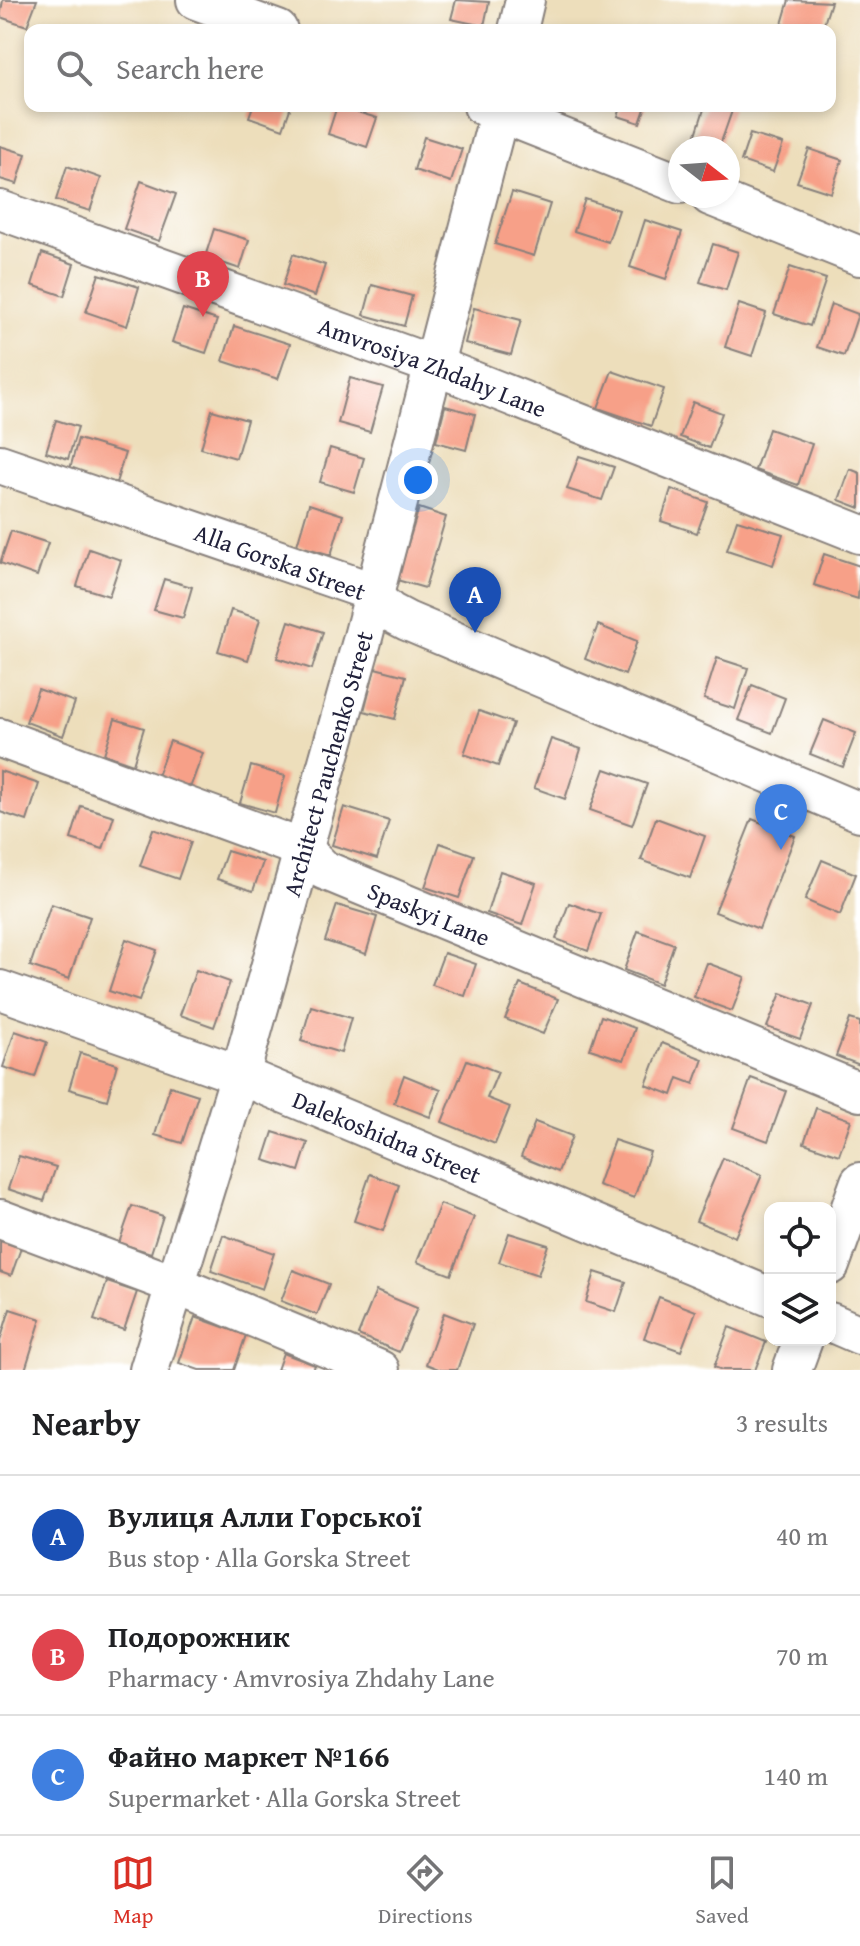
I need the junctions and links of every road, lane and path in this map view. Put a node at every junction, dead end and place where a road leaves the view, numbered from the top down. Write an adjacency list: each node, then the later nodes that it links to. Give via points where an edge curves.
1 (196, 0): 3 (street)
2 (525, 0): 4 (street)
3 (262, 24)
4 (519, 24)
5 (494, 112): 11 (street, Architect Pauchenko Street)
6 (505, 112): 7 (street)
7 (668, 179)
8 (740, 208): 10 (street)
9 (0, 210): 11 (street, Amvrosiya Zhdahy Lane)
10 (860, 256)
11 (433, 365): 13 (street, Amvrosiya Zhdahy Lane); 14 (street, Architect Pauchenko Street)
12 (0, 464): 14 (street, Alla Gorska Street)
13 (860, 534)
14 (374, 596): 16 (street, Alla Gorska Street, via 407,621); 17 (street, Architect Pauchenko Street)
15 (0, 738): 17 (street, Spaskyi Lane)
16 (860, 812)
17 (303, 849): 19 (street, Architect Pauchenko Street); 20 (street, Spaskyi Lane, via 324,870)
18 (0, 990): 19 (street, Dalekoshidna Street)
19 (240, 1075): 24 (street, Architect Pauchenko Street); 25 (street, Dalekoshidna Street)
20 (860, 1092)
21 (860, 1182): 23 (street)
22 (0, 1219): 24 (street)
23 (836, 1248)
24 (176, 1285): 29 (street, Architect Pauchenko Street); 30 (street)
25 (764, 1294)
26 (836, 1325): 27 (street)
27 (860, 1335)
28 (801, 1346): 31 (street)
29 (149, 1370)
30 (380, 1370)
31 (792, 1370)

